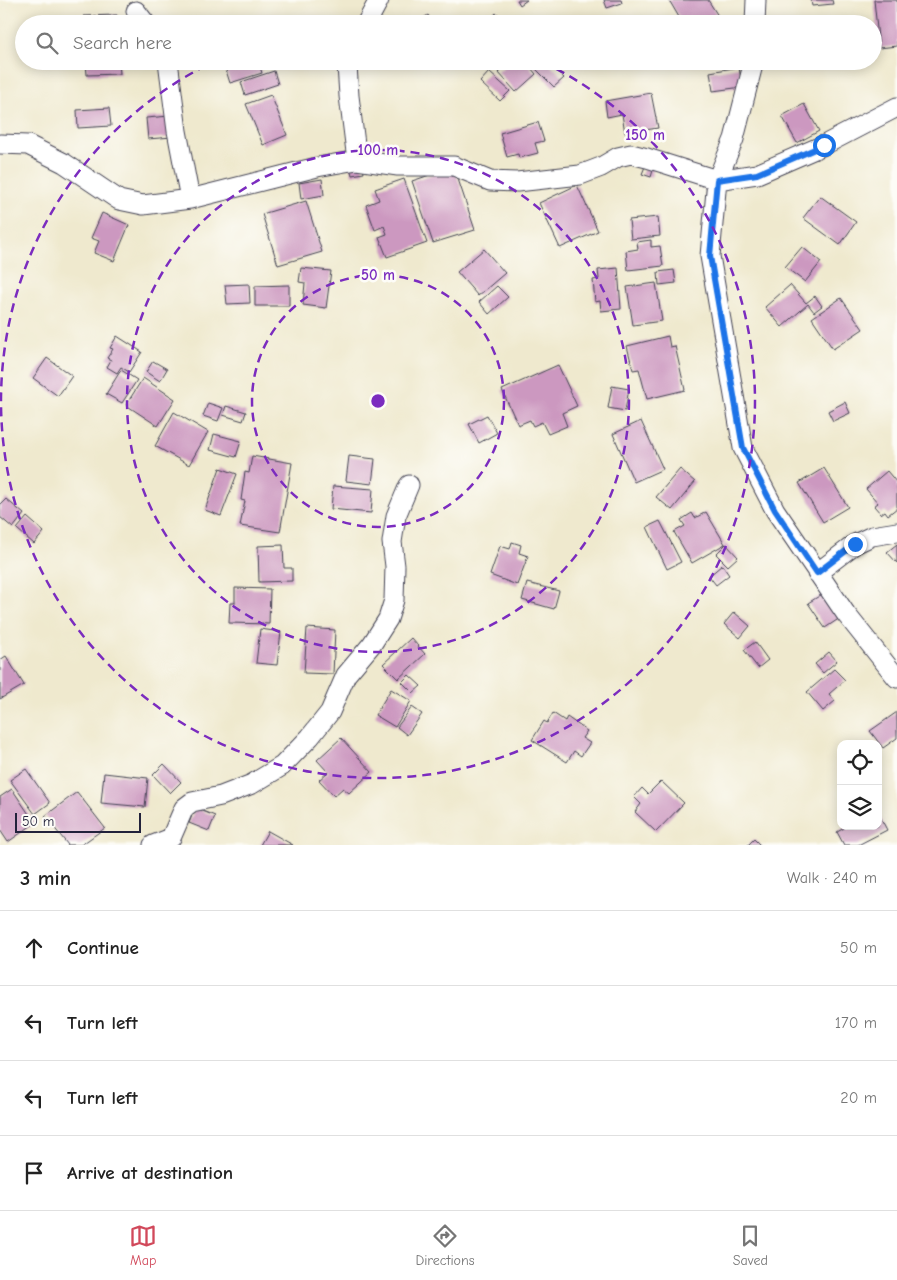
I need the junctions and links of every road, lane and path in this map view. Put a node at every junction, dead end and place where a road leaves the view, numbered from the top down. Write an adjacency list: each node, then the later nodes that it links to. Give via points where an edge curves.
1 (379, 0): 3 (street)
2 (756, 0): 4 (street)
3 (371, 15)
4 (755, 15)
5 (169, 70): 12 (street)
6 (347, 70): 10 (street)
7 (752, 70): 11 (street, via 734,139)
8 (897, 107): 11 (street, via 824,145 757,174)
9 (0, 144): 12 (street, via 28,145 64,163 119,200 143,205)
10 (357, 160): 11 (street, via 398,166 454,166 490,181 517,182 580,175 631,154); 12 (street)
11 (717, 180): 15 (street, via 710,256 743,448 775,510)
12 (190, 199)
13 (410, 485): 17 (street, via 396,516 392,542 394,600 388,619 346,675 330,712 282,766 252,784 221,796 192,802 184,808 171,838)
14 (897, 532): 15 (street, via 872,536 855,544)
15 (817, 573): 16 (street)
16 (897, 678)
17 (152, 845)

